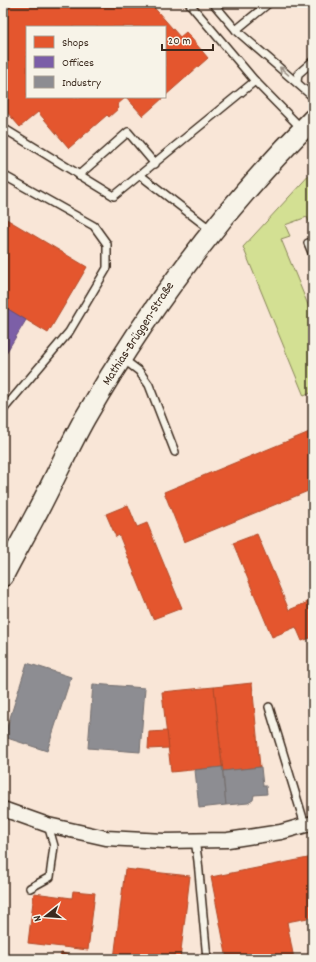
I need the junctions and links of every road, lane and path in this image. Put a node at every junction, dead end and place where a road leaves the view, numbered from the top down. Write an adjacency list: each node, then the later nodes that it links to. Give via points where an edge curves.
1 (189, 3): 6 (lane)
2 (213, 3): 4 (lane)
3 (269, 3): 4 (lane)
4 (236, 30): 7 (lane, one-way to 4)
5 (313, 61): 7 (lane, via 298,74)
6 (255, 81): 9 (lane); 11 (lane)
7 (296, 82): 8 (lane)
8 (313, 97)
9 (308, 124): 15 (street, Mathias-Brüggen-Straße, via 273,160)
10 (3, 128): 13 (lane)
11 (155, 164): 13 (lane, via 128,132); 14 (lane)
12 (3, 174): 19 (lane, via 94,226 107,244 108,268 69,332)
13 (79, 174): 14 (lane, via 114,196)
14 (140, 175): 15 (lane)
15 (212, 231): 18 (street, Mathias-Brüggen-Straße, via 181,270)
16 (308, 243): 17 (lane)
17 (313, 255)
18 (122, 359): 20 (lane, via 139,371 149,385); 21 (street, Mathias-Brüggen-Straße, via 85,419)
19 (3, 410)
20 (175, 452)
21 (3, 576)
22 (269, 707): 24 (lane)
23 (3, 809): 25 (street)
24 (309, 824): 26 (street, via 281,832 228,840)
25 (48, 825): 26 (street, via 106,838); 27 (lane, via 54,846 50,877)
26 (195, 840): 28 (lane)
27 (30, 888)
28 (207, 959)

